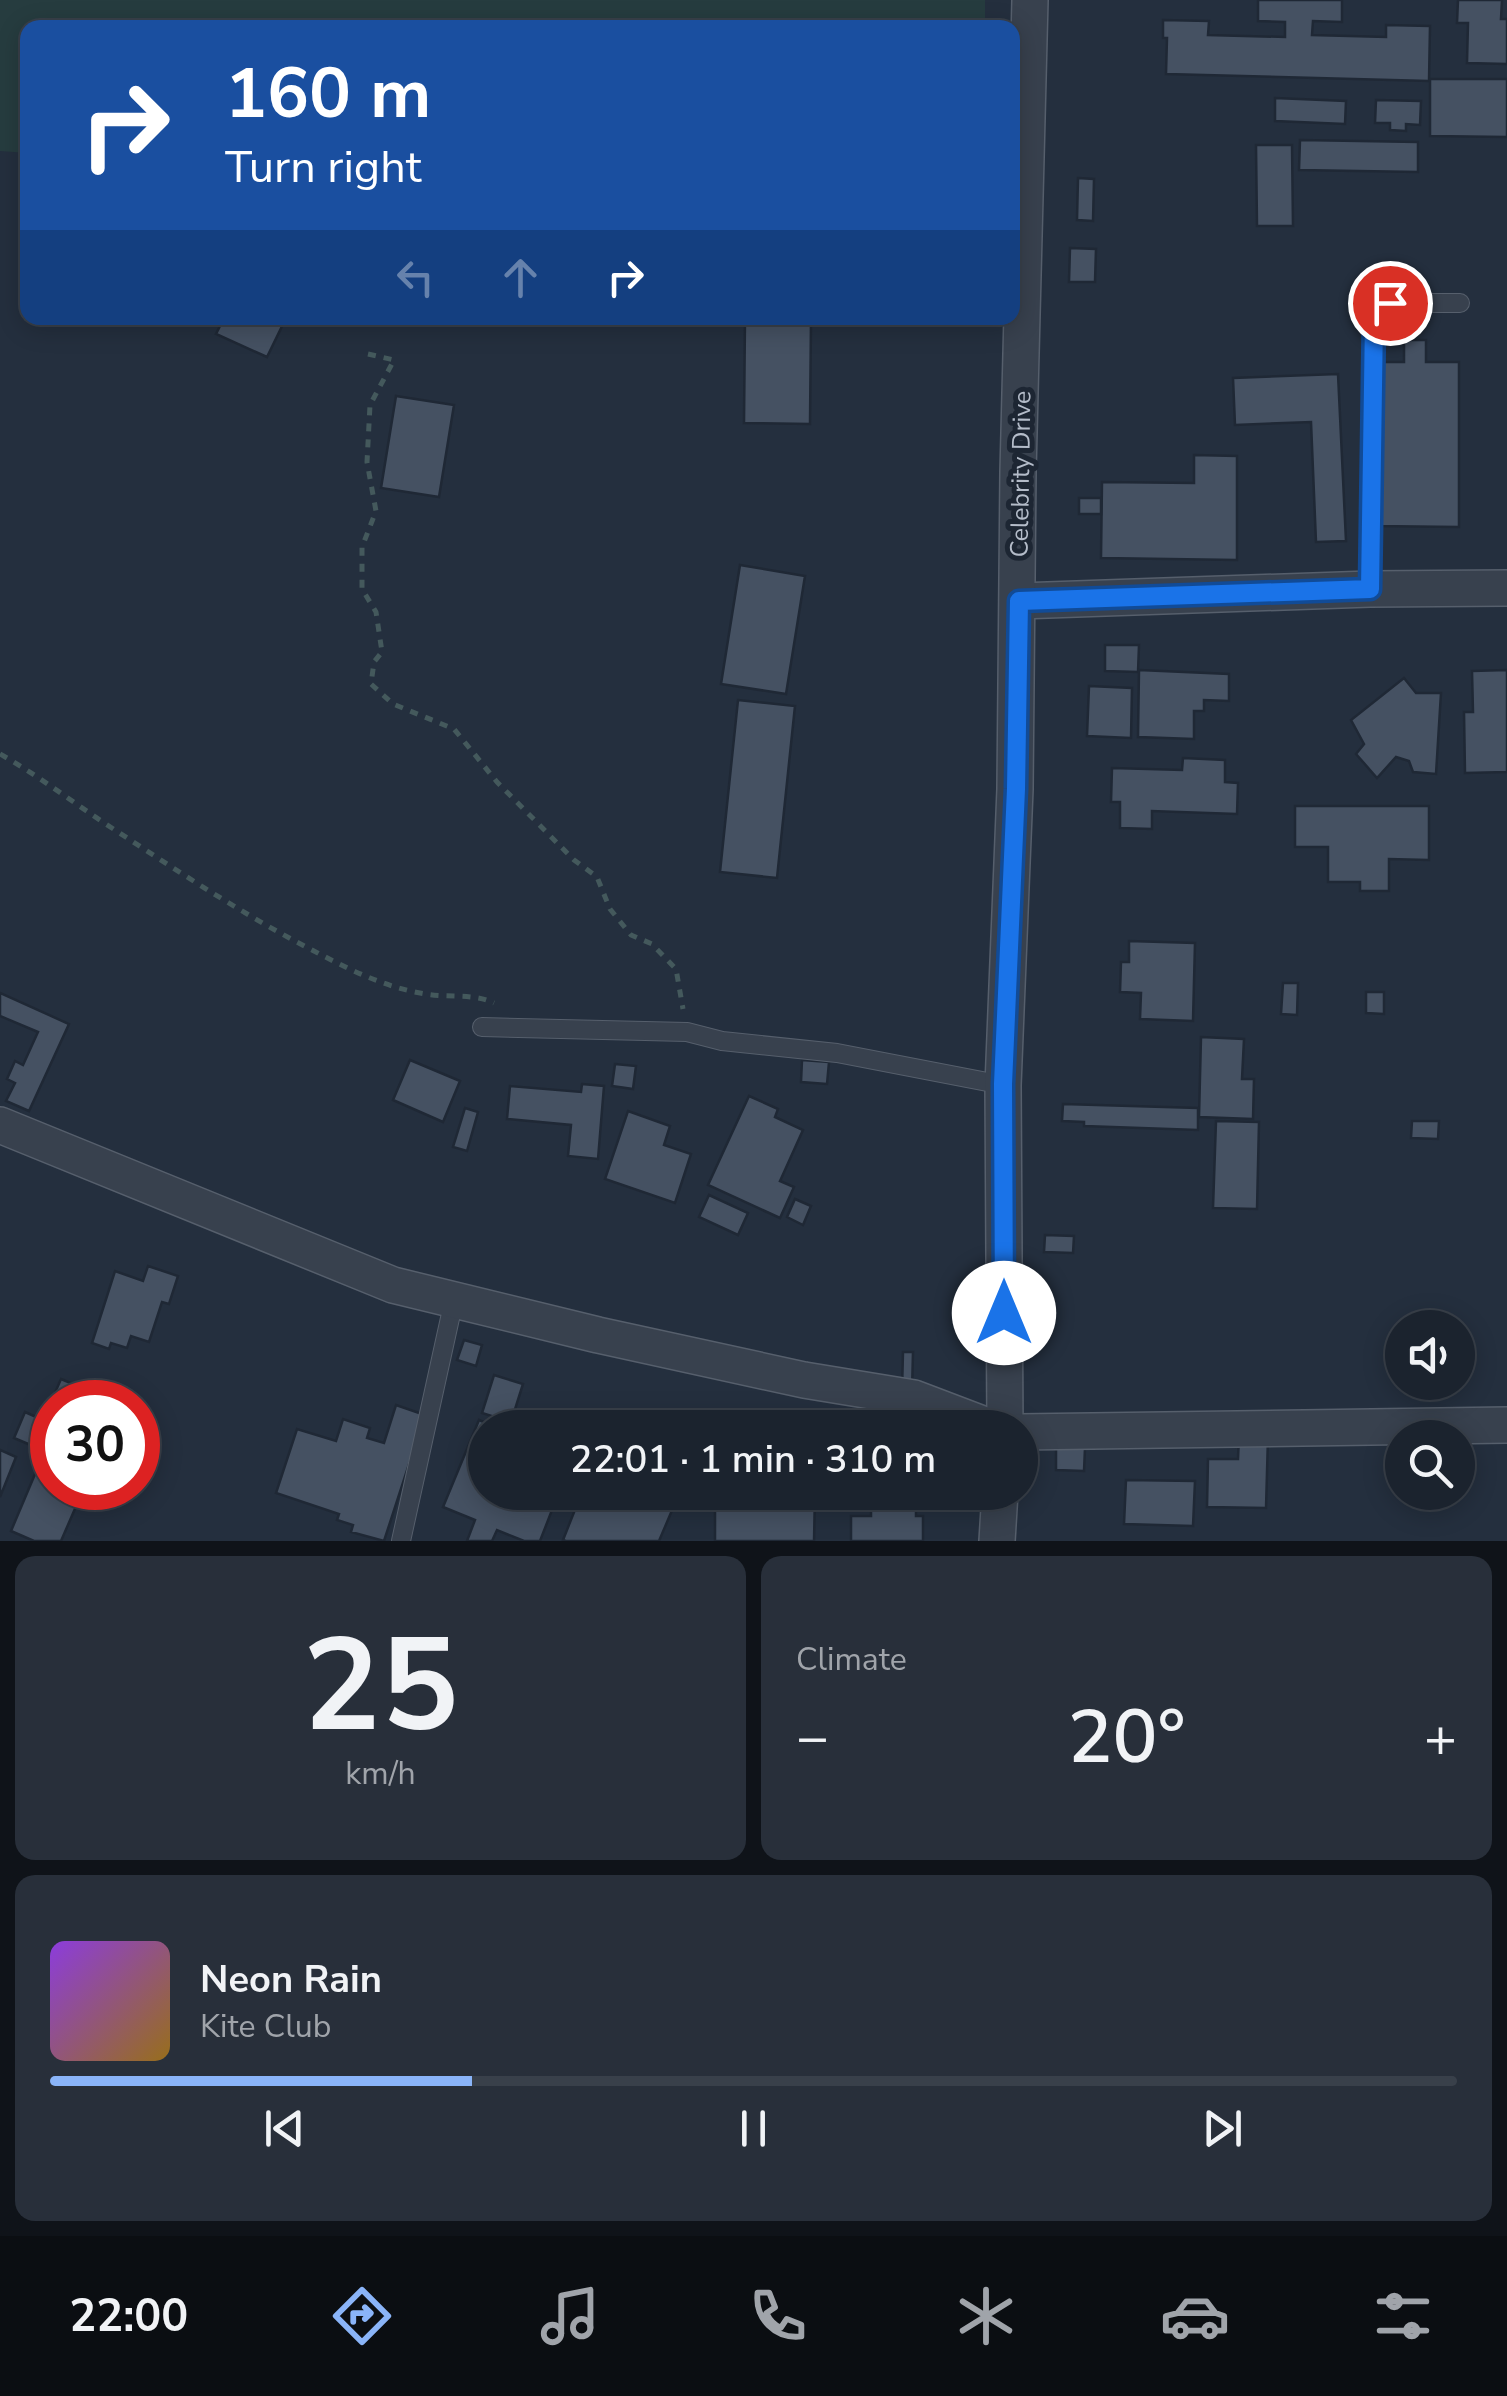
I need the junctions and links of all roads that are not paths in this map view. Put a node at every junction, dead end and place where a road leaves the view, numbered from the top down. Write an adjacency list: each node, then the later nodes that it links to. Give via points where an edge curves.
1 (1030, 0): 5 (street, Celebrity Drive)
2 (1460, 303): 4 (lane, via 1390,303 1374,319)
3 (1507, 588): 4 (street)
4 (1370, 589): 5 (street)
5 (1019, 601): 7 (street, Celebrity Drive)
6 (482, 1027): 7 (lane, via 687,1032)
7 (1003, 1084): 11 (street, Celebrity Drive)
8 (0, 1125): 9 (street, via 392,1285)
9 (454, 1300): 10 (street); 15 (lane)
10 (946, 1410)
11 (1005, 1410)
12 (1507, 1425): 13 (street)
13 (1038, 1432)
14 (999, 1510): 16 (street)
15 (401, 1541)
16 (997, 1541)

